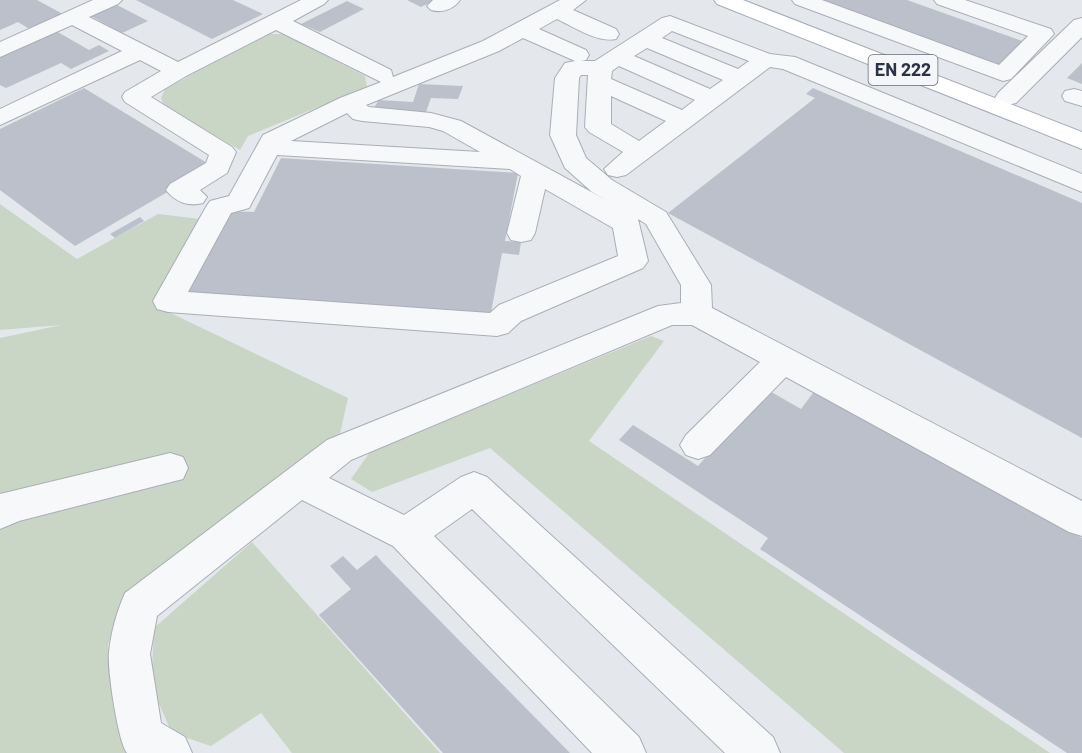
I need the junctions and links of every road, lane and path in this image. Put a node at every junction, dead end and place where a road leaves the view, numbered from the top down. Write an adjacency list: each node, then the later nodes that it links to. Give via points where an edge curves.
1 (111, 0): 8 (street)
2 (317, 0): 9 (street)
3 (724, 0): 27 (main road, EN 222)
4 (753, 0): 21 (main road, EN 222)
5 (802, 0): 6 (street, via 1003,74 1043,34)
6 (950, 1)
7 (566, 5): 11 (street); 16 (street)
8 (74, 10): 14 (street); 15 (street)
9 (276, 21): 13 (street); 19 (street)
10 (1082, 25): 21 (street)
11 (522, 29): 16 (street); 23 (street, via 491,46)
12 (645, 39): 16 (street); 17 (street, via 670,23); 20 (street)
13 (222, 48): 15 (street); 18 (street)
14 (0, 50)
15 (145, 54): 18 (street); 24 (street)
16 (600, 59): 22 (street); 25 (street); 29 (street, via 598,127); 35 (street, via 573,68 567,78 563,135 574,162 602,186 656,218 696,285)
17 (765, 60): 20 (street); 32 (street, via 787,62)
18 (178, 71): 33 (street, via 134,97 223,152 218,167 180,190)
19 (383, 75)
20 (740, 78): 22 (street)
21 (1007, 98): 26 (main road, EN 222)
22 (712, 99): 25 (street)
23 (349, 103): 28 (street, via 272,140); 30 (street, via 362,114 431,120 452,126)
24 (0, 118)
25 (684, 120): 29 (street)
26 (1082, 126)
27 (1082, 141)
28 (268, 147): 30 (street); 30 (street, via 239,202 220,207 168,301 497,325 510,313 633,261 626,223)
29 (640, 152): 31 (street)
30 (525, 168): 34 (street)
31 (618, 169)
32 (1082, 184)
33 (193, 197)
34 (521, 233)
35 (697, 314): 36 (street); 39 (street, via 669,314 339,450)
36 (782, 360): 37 (street); 41 (street)
37 (698, 445)
38 (170, 468): 40 (street, via 9,507)
39 (300, 481): 42 (street); 43 (street, via 139,606 129,654 141,736)
40 (0, 513)
41 (1082, 520)
42 (406, 534): 44 (street); 45 (street, via 474,488)
43 (169, 753)
44 (622, 753)
45 (757, 753)

